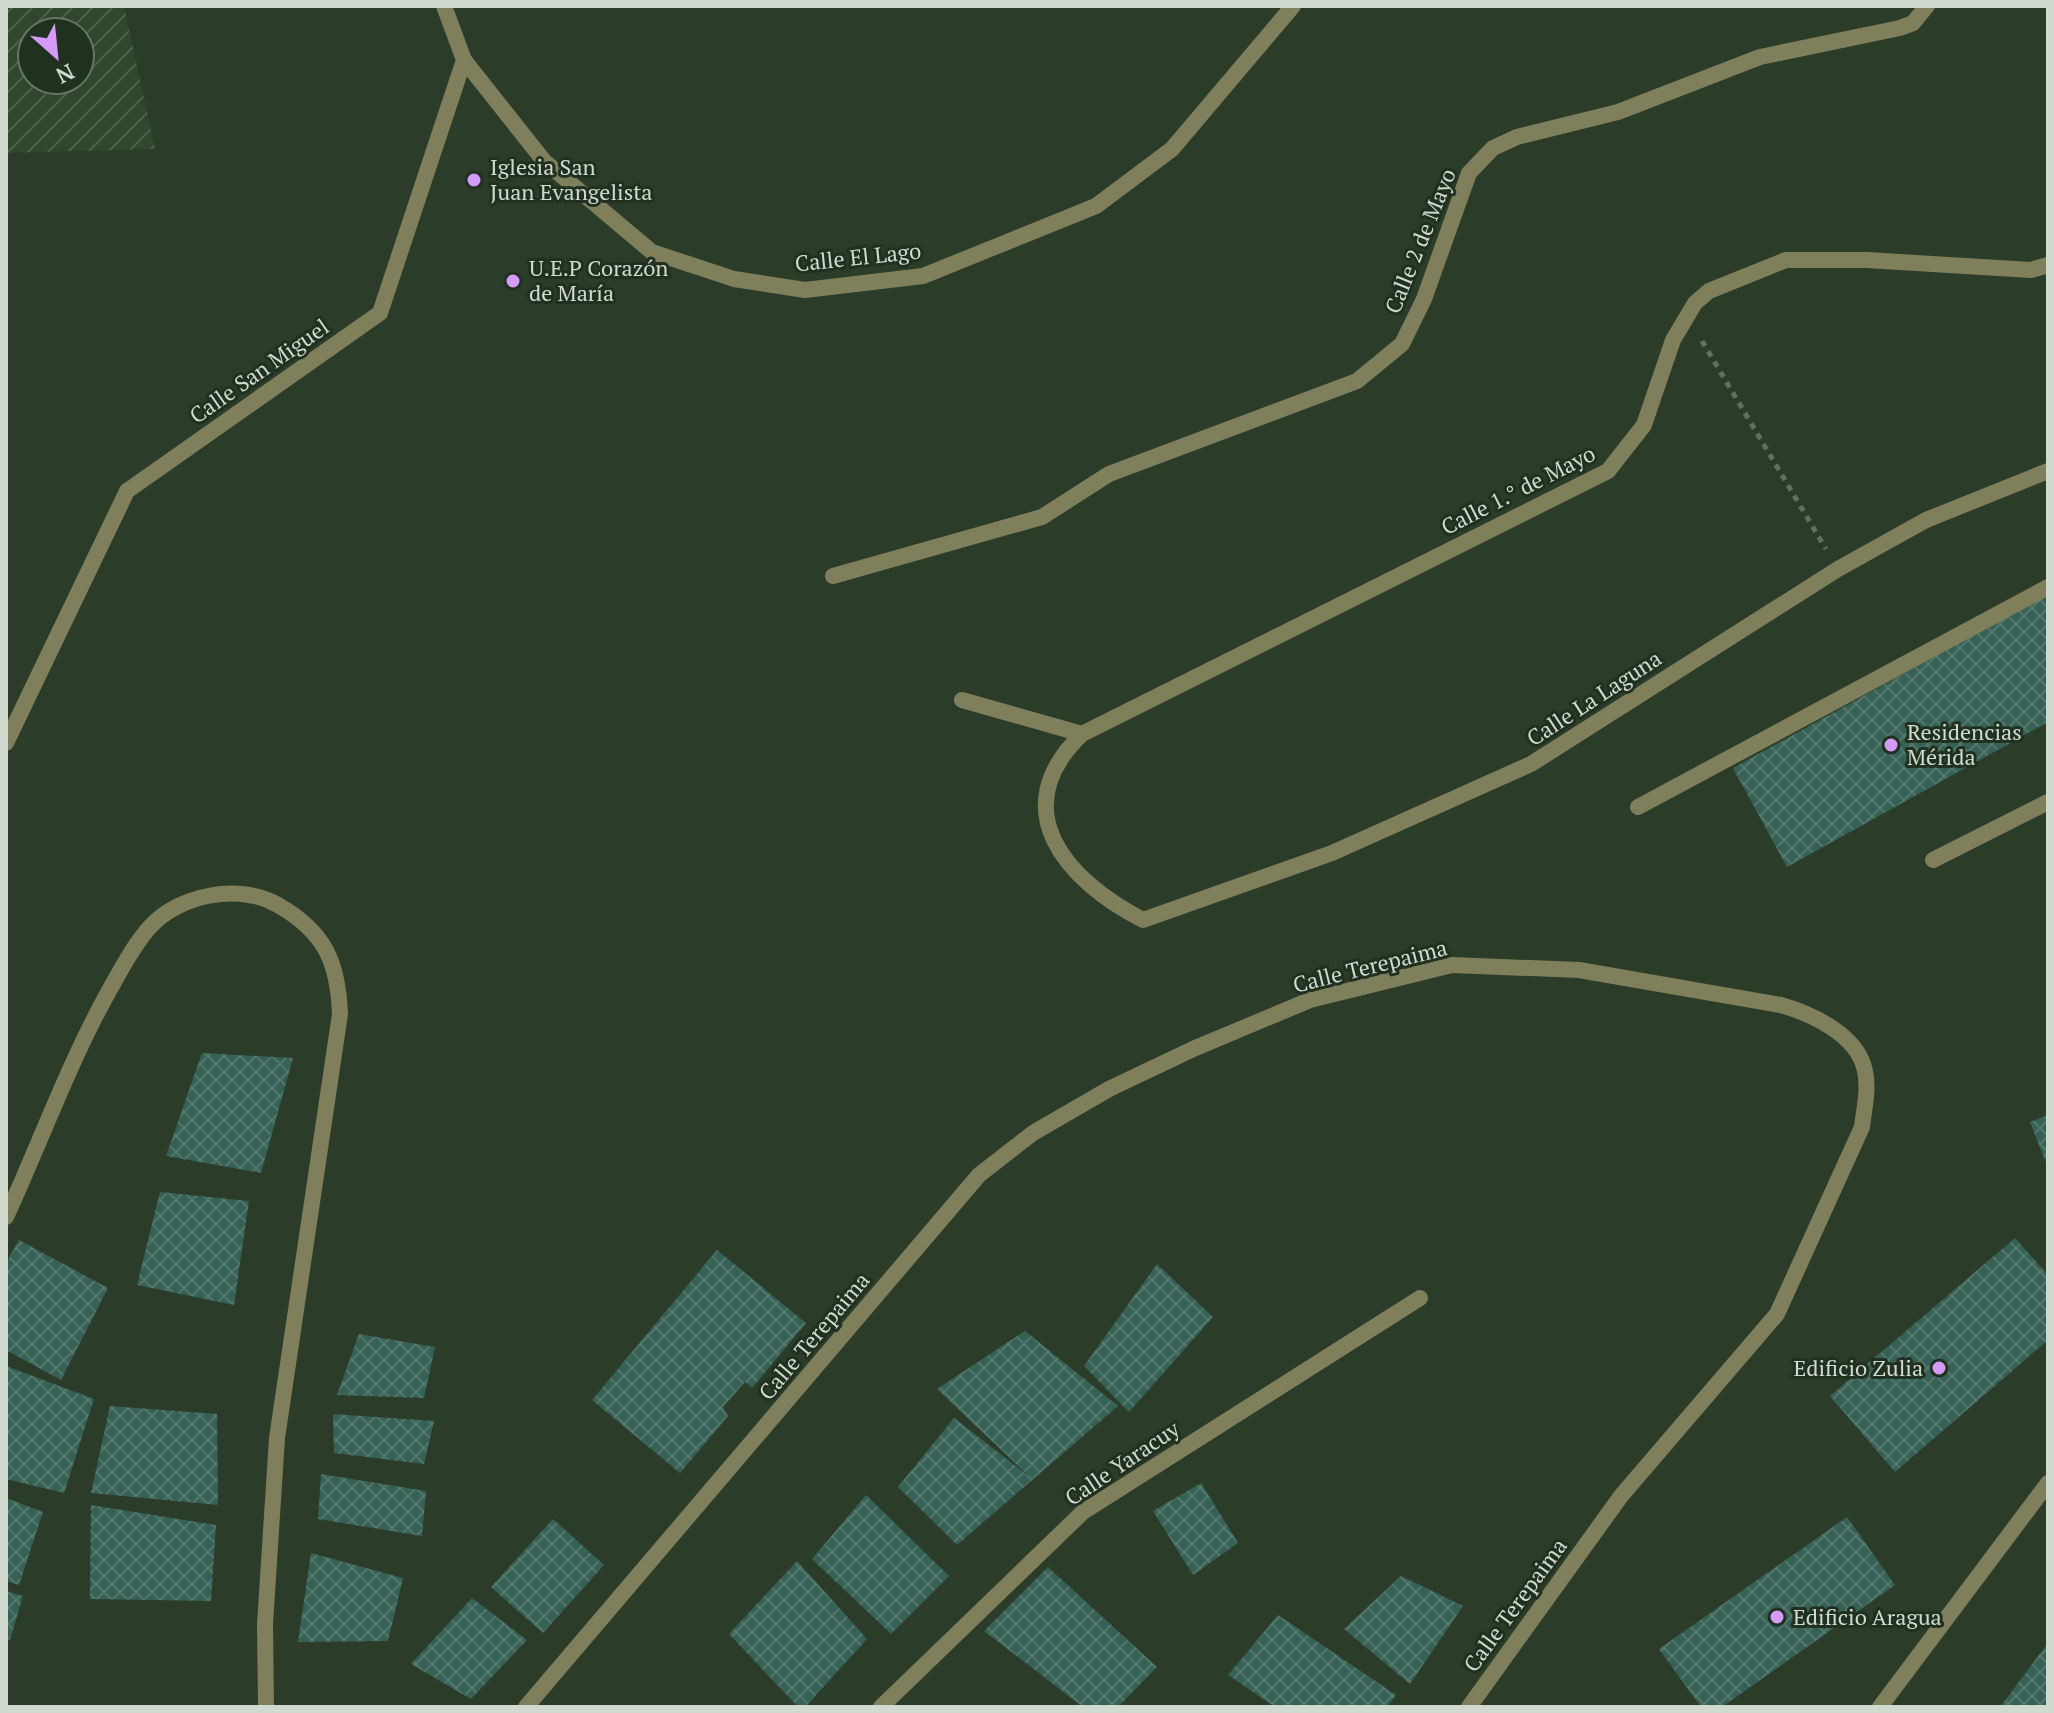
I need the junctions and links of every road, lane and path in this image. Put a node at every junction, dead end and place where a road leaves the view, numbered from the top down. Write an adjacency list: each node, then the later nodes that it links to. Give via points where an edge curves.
1 (444, 6): 4 (street)
2 (1293, 6): 4 (street, Calle El Lago, via 1172,149 1096,206 923,276 805,290 734,279 652,252 544,161)
3 (1927, 6): 9 (street, Calle 2 de Mayo, via 1913,23 1900,28 1760,57 1618,112 1493,148 1469,173 1424,299 1402,344 1357,381 1109,474 1042,517)
4 (464, 60): 13 (street, Calle San Miguel, via 380,313 127,491)
5 (2048, 265): 6 (street, Calle 1.° de Mayo, via 2031,270 1786,260 1709,291)
6 (1687, 316): 8 (path); 12 (street, Calle 1.° de Mayo, via 1673,340 1644,425 1608,471)
7 (2048, 471): 8 (street, Calle La Laguna, via 1926,520)
8 (1838, 569): 12 (street, Calle La Laguna, via 1531,764 1332,853 1143,920 1072,868 1045,823 1052,775)
9 (833, 576)
10 (2048, 587): 15 (street)
11 (962, 700): 12 (street)
12 (1082, 734)
13 (6, 743)
14 (2048, 802): 16 (street)
15 (1638, 807)
16 (1933, 860)
17 (6, 1217): 20 (street, via 85,1034 151,925 180,905 248,893 306,922 328,950 339,981 340,1014 277,1438 265,1624)
18 (1420, 1298): 22 (street, Calle Yaracuy, via 1083,1512)
19 (2048, 1483): 24 (street)
20 (266, 1707)
21 (526, 1707): 23 (street, Calle Terepaima, via 979,1175 1033,1133 1109,1089 1310,1000 1452,965 1579,970 1811,1014 1852,1047 1865,1069 1862,1127 1777,1314 1621,1496)
22 (881, 1707)
23 (1469, 1707)
24 (1880, 1707)

